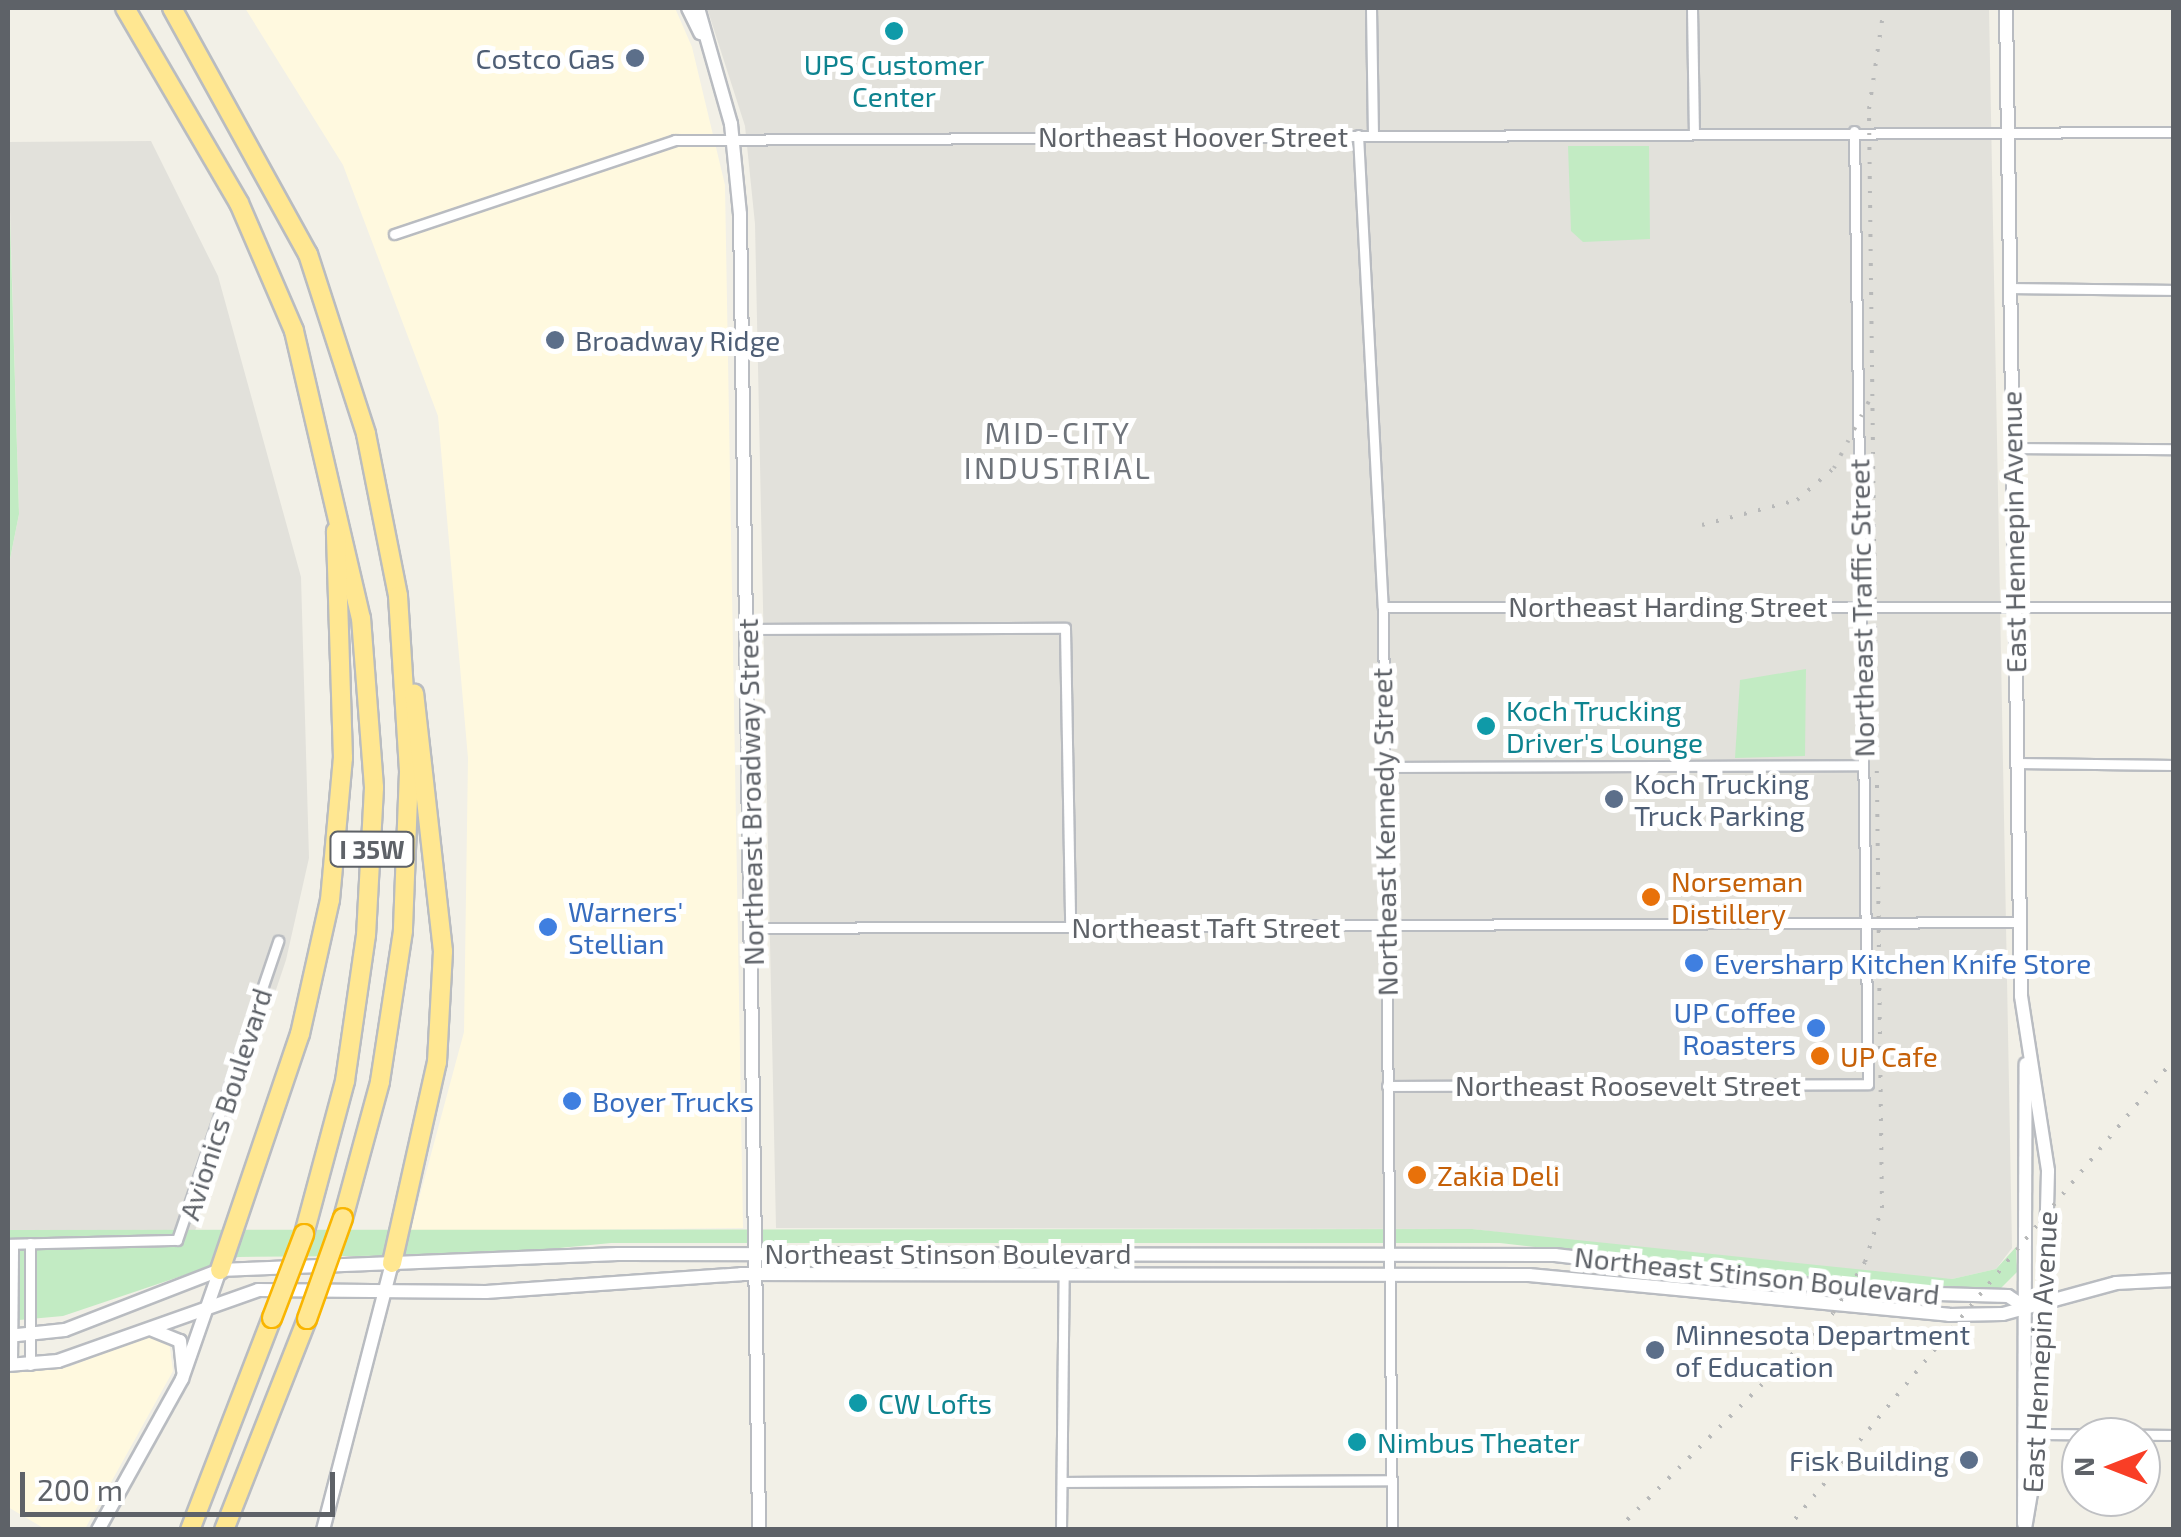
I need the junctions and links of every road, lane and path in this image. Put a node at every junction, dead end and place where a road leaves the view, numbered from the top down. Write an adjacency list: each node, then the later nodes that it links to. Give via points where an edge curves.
1 (111, 8): 17 (highway)
2 (126, 8): 17 (highway, I 35W)
3 (176, 8): 29 (highway, I 35W, via 279,193 330,315 379,487)
4 (688, 8): 9 (main road, Northeast Broadway Street)
5 (698, 8): 9 (main road, Northeast Broadway Street)
6 (1371, 8): 14 (street)
7 (1692, 8): 12 (street)
8 (2006, 8): 10 (main road, East Hennepin Avenue)
9 (713, 58): 16 (main road, Northeast Broadway Street)
10 (2007, 130): 11 (street, Northeast Hoover Street); 13 (street, Northeast Hoover Street); 19 (main road, East Hennepin Avenue)
11 (1854, 131): 12 (street, Northeast Hoover Street); 24 (street, Northeast Traffic Street)
12 (1694, 132): 14 (street, Northeast Hoover Street)
13 (2174, 132)
14 (1373, 135): 15 (street, Northeast Hoover Street)
15 (1358, 136): 16 (street, Northeast Hoover Street); 25 (street, Northeast Kennedy Street)
16 (733, 140): 18 (street, Northeast Hoover Street, via 652,143); 28 (main road, Northeast Broadway Street)
17 (239, 203): 23 (highway, I 35W, via 294,331)
18 (394, 234)
19 (2011, 288): 20 (street); 21 (main road, East Hennepin Avenue)
20 (2174, 290)
21 (2012, 448): 22 (street); 26 (main road, East Hennepin Avenue)
22 (2174, 449)
23 (330, 460): 49 (highway, via 343,683 330,900 300,1034); 70 (highway, I 35W, bridge, via 367,672 372,864 345,1081 304,1234)
24 (1861, 606): 25 (street, Northeast Harding Street); 26 (street, Northeast Harding Street); 31 (street, Northeast Traffic Street)
25 (1382, 607): 33 (street, Northeast Kennedy Street)
26 (2014, 607): 27 (street, Northeast Harding Street); 30 (main road, East Hennepin Avenue)
27 (2174, 607)
28 (747, 630): 37 (street, via 1065,628); 38 (main road, Northeast Broadway Street)
29 (403, 644): 48 (highway, via 428,759 443,952 437,1062); 64 (highway, I 35W, bridge, via 403,931 380,1082 343,1218)
30 (2016, 763): 32 (street); 34 (main road, East Hennepin Avenue)
31 (1863, 765): 33 (street); 35 (street, Northeast Traffic Street)
32 (2174, 765)
33 (1383, 767): 36 (street, Northeast Kennedy Street)
34 (2019, 922): 35 (street, Northeast Taft Street); 40 (main road, East Hennepin Avenue)
35 (1866, 925): 36 (street, Northeast Taft Street); 41 (street, Northeast Traffic Street)
36 (1385, 926): 37 (street, Northeast Taft Street); 42 (street, Northeast Kennedy Street)
37 (1070, 927): 38 (street, Northeast Taft Street)
38 (752, 928): 46 (main road, Northeast Broadway Street)
39 (278, 941): 43 (street, Avionics Boulevard, via 177,1240)
40 (2026, 1057): 55 (main road, East Hennepin Avenue, via 2046,1138); 57 (main road, East Hennepin Avenue)
41 (1868, 1084): 42 (street, Northeast Roosevelt Street)
42 (1388, 1086): 47 (street, Northeast Kennedy Street)
43 (30, 1243): 44 (street, Avionics Boulevard); 60 (street)
44 (10, 1244): 59 (street, Avionics Boulevard)
45 (1064, 1252): 46 (main road, Northeast Stinson Boulevard); 47 (main road, Northeast Stinson Boulevard); 52 (street)
46 (758, 1254): 48 (main road, Northeast Stinson Boulevard); 51 (main road, Northeast Broadway Street)
47 (1391, 1254): 50 (street, Northeast Kennedy Street); 57 (main road, Northeast Stinson Boulevard, via 1586,1256 1868,1292 2008,1296)
48 (392, 1262): 49 (main road, Northeast Stinson Boulevard); 54 (main road)
49 (220, 1270): 56 (main road); 60 (main road, Northeast Stinson Boulevard)
50 (1391, 1274): 52 (main road, Northeast Stinson Boulevard); 57 (main road, Northeast Stinson Boulevard, via 1597,1277 1894,1314 2003,1314); 67 (street, Northeast Kennedy Street)
51 (759, 1275): 52 (main road, Northeast Stinson Boulevard); 54 (main road, Northeast Stinson Boulevard); 74 (main road, Northeast Broadway Street)
52 (1064, 1275): 68 (street)
53 (2174, 1280): 55 (main road)
54 (386, 1293): 56 (main road, Northeast Stinson Boulevard, via 258,1290); 73 (main road)
55 (2045, 1299): 57 (main road); 65 (main road, East Hennepin Avenue)
56 (210, 1302): 58 (main road, Northeast Stinson Boulevard); 63 (main road)
57 (2022, 1305): 65 (main road, East Hennepin Avenue, via 2026,1530)
58 (142, 1329): 62 (main road, Northeast Stinson Boulevard); 63 (main road, via 176,1336)
59 (10, 1336): 60 (main road, Northeast Stinson Boulevard); 61 (street, Avionics Boulevard)
60 (29, 1337): 62 (street)
61 (10, 1365): 62 (main road, Northeast Stinson Boulevard)
62 (30, 1365)
63 (182, 1380): 69 (main road)
64 (270, 1417): 71 (highway, I 35W); 72 (highway)
65 (2041, 1434): 66 (street)
66 (2174, 1435)
67 (1392, 1480): 68 (street); 76 (street, Northeast Kennedy Street)
68 (1062, 1482): 75 (street)
69 (98, 1530)
70 (190, 1530)
71 (224, 1530)
72 (233, 1530)
73 (323, 1530)
74 (759, 1530)
75 (1061, 1530)
76 (1392, 1530)

